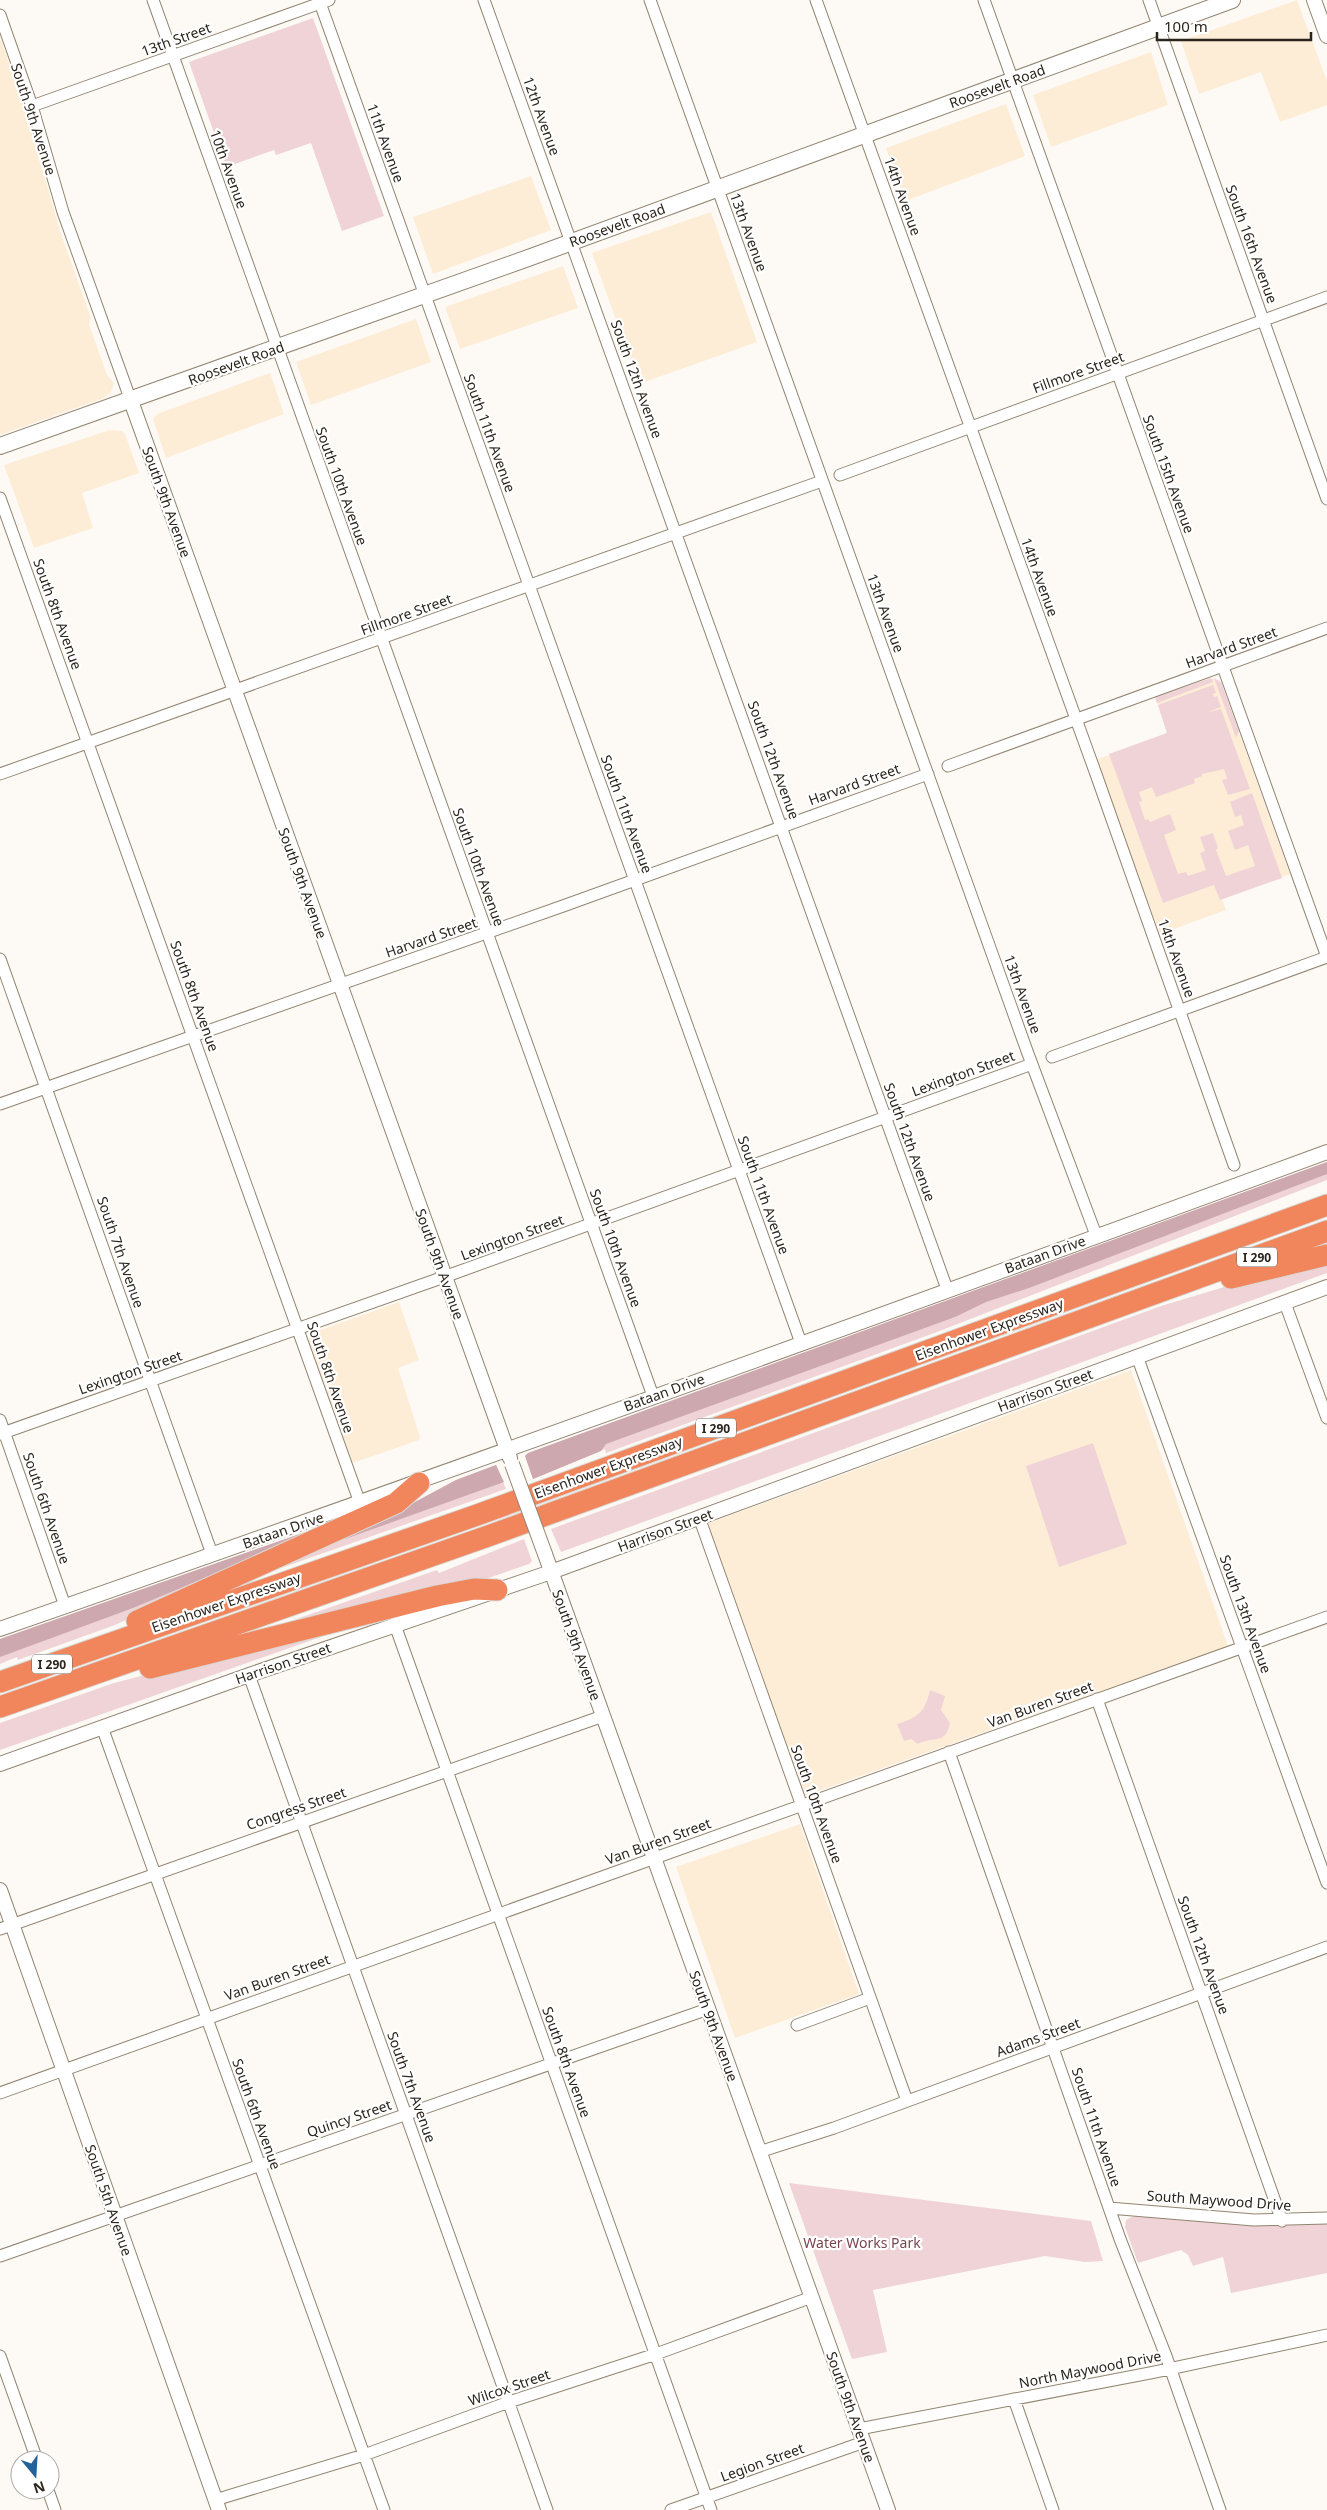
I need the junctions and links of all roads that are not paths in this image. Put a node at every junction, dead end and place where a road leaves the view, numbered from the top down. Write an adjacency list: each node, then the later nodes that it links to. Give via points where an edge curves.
1 (153, 0): 13 (street, 10th Avenue)
2 (484, 0): 18 (street, 12th Avenue)
3 (650, 0): 17 (street, 13th Avenue)
4 (816, 0): 16 (street, 14th Avenue)
5 (984, 0): 14 (street, South 15th Avenue)
6 (1149, 0): 11 (street, South 16th Avenue)
7 (1232, 0): 11 (main road, Roosevelt Road)
8 (1314, 0): 12 (street)
9 (323, 1): 13 (street, 13th Street); 19 (street, 11th Avenue)
10 (0, 16): 15 (street, South 9th Avenue)
11 (1158, 27): 14 (main road, Roosevelt Road); 21 (street, South 16th Avenue)
12 (1327, 36)
13 (172, 56): 15 (street, 13th Street); 22 (street, 10th Avenue)
14 (1012, 81): 16 (main road, Roosevelt Road); 23 (street, South 15th Avenue)
15 (32, 106): 24 (street, South 9th Avenue, via 63,212)
16 (865, 134): 17 (main road, Roosevelt Road); 25 (street, 14th Avenue)
17 (717, 188): 18 (main road, Roosevelt Road); 28 (street, 13th Avenue)
18 (572, 242): 19 (main road, Roosevelt Road); 31 (street, South 12th Avenue)
19 (424, 295): 22 (main road, Roosevelt Road); 32 (street, South 11th Avenue)
20 (1327, 297): 21 (street, Fillmore Street)
21 (1263, 320): 23 (street, Fillmore Street); 30 (street, South 16th Avenue)
22 (277, 348): 24 (main road, Roosevelt Road); 34 (street, South 10th Avenue)
23 (1117, 374): 25 (street, Fillmore Street); 35 (street, South 15th Avenue)
24 (131, 401): 26 (main road, Roosevelt Road); 36 (street, South 9th Avenue)
25 (970, 427): 27 (street, Fillmore Street); 37 (street, 14th Avenue)
26 (0, 446)
27 (840, 475)
28 (822, 481): 31 (street, Fillmore Street); 41 (street, 13th Avenue)
29 (0, 498): 38 (street, South 8th Avenue)
30 (1327, 499)
31 (676, 534): 32 (street, Fillmore Street); 42 (street, South 12th Avenue)
32 (528, 586): 34 (street, Fillmore Street); 43 (street, South 11th Avenue)
33 (1327, 628): 35 (street, Harvard Street)
34 (381, 639): 36 (street, Fillmore Street); 44 (street, South 10th Avenue)
35 (1222, 667): 37 (street, Harvard Street); 45 (street, South 15th Avenue)
36 (234, 691): 38 (street, Fillmore Street); 47 (street, South 9th Avenue)
37 (1076, 720): 39 (street, Harvard Street); 48 (street, 14th Avenue)
38 (88, 743): 40 (street, Fillmore Street); 49 (street, South 8th Avenue)
39 (948, 766)
40 (0, 774)
41 (928, 774): 42 (street, Harvard Street); 51 (street, 13th Avenue)
42 (781, 826): 43 (street, Harvard Street); 54 (street, South 12th Avenue)
43 (635, 879): 44 (street, Harvard Street); 57 (street, South 11th Avenue)
44 (487, 933): 47 (street, Harvard Street); 60 (street, South 10th Avenue)
45 (1327, 957): 48 (street)
46 (0, 959): 52 (street, South 7th Avenue)
47 (340, 985): 49 (street, Harvard Street); 65 (street, South 9th Avenue)
48 (1180, 1010): 50 (street); 56 (street, 14th Avenue)
49 (193, 1036): 52 (street, Harvard Street); 70 (street, South 8th Avenue)
50 (1052, 1057)
51 (1032, 1064): 54 (street, Lexington Street); 63 (street, 13th Avenue)
52 (47, 1088): 53 (street, Harvard Street); 73 (street, South 7th Avenue)
53 (0, 1104)
54 (885, 1116): 57 (street, Lexington Street); 68 (street, South 12th Avenue)
55 (1327, 1152): 63 (street, Bataan Drive)
56 (1234, 1164)
57 (739, 1170): 60 (street, Lexington Street); 71 (street, South 11th Avenue)
58 (1327, 1189): 61 (highway, via 1303,1201)
59 (1327, 1205): 61 (highway, Eisenhower Expressway / I 290)
60 (591, 1224): 65 (street, Lexington Street); 74 (street, South 10th Avenue)
61 (1273, 1225): 89 (highway, Eisenhower Expressway / I 290, via 477,1515)
62 (1327, 1231): 66 (highway, Eisenhower Expressway / I 290)
63 (1096, 1235): 68 (street, Bataan Drive)
64 (1327, 1256): 66 (highway, via 1232,1278)
65 (444, 1277): 70 (street, Lexington Street); 78 (street, South 9th Avenue)
66 (1186, 1282): 91 (highway, Eisenhower Expressway / I 290, via 509,1528)
67 (1327, 1287): 69 (street, Harrison Street)
68 (947, 1289): 71 (street, Bataan Drive)
69 (1285, 1302): 72 (street, Harrison Street); 75 (street)
70 (298, 1328): 73 (street, Lexington Street); 80 (street, South 8th Avenue)
71 (801, 1343): 74 (street, Bataan Drive)
72 (1137, 1356): 81 (street, Harrison Street); 90 (street, South 13th Avenue)
73 (150, 1381): 77 (street, Lexington Street); 82 (street, South 7th Avenue)
74 (653, 1396): 78 (street, Bataan Drive)
75 (1327, 1418)
76 (0, 1420): 77 (street, South 6th Avenue)
77 (2, 1433): 85 (street, South 6th Avenue)
78 (510, 1457): 79 (street, Bataan Drive); 83 (street, South 9th Avenue, bridge)
79 (419, 1483): 80 (street, Bataan Drive); 89 (highway, via 396,1503 135,1622)
80 (360, 1503): 82 (street, Bataan Drive)
81 (699, 1517): 83 (street, Harrison Street); 101 (street, South 10th Avenue)
82 (212, 1554): 85 (street, Bataan Drive)
83 (551, 1572): 84 (street, Harrison Street); 96 (street, South 9th Avenue)
84 (497, 1590): 87 (street, Harrison Street); 91 (highway, via 474,1589 437,1596 147,1669)
85 (65, 1606): 88 (street, Bataan Drive)
86 (1327, 1616): 90 (street, Van Buren Street)
87 (395, 1625): 92 (street, Harrison Street); 100 (street, South 8th Avenue)
88 (0, 1629)
89 (104, 1645): 93 (highway, Eisenhower Expressway / I 290)
90 (1242, 1647): 94 (street, Van Buren Street); 105 (street, South 13th Avenue)
91 (98, 1673): 95 (highway, Eisenhower Expressway / I 290)
92 (249, 1675): 97 (street, Harrison Street); 102 (street, South 7th Avenue)
93 (0, 1682)
94 (1096, 1699): 98 (street, Van Buren Street); 111 (street, South 12th Avenue)
95 (0, 1707)
96 (603, 1716): 100 (street, Congress Street); 103 (street, South 9th Avenue)
97 (102, 1727): 99 (street, Harrison Street); 104 (street, South 6th Avenue)
98 (949, 1752): 101 (street, Van Buren Street); 116 (street, South 11th Avenue)
99 (0, 1764)
100 (447, 1771): 102 (street, Congress Street); 107 (street, South 8th Avenue)
101 (801, 1805): 103 (street, Van Buren Street); 112 (street, South 10th Avenue)
102 (302, 1822): 104 (street, Congress Street); 110 (street, South 7th Avenue)
103 (654, 1858): 107 (street, Van Buren Street); 113 (street, South 9th Avenue)
104 (155, 1874): 108 (street, Congress Street); 114 (street, South 6th Avenue)
105 (1327, 1883)
106 (0, 1890): 108 (street, South 5th Avenue)
107 (498, 1914): 110 (street, Van Buren Street); 117 (street, South 8th Avenue)
108 (6, 1927): 118 (street, South 5th Avenue)
109 (1327, 1947): 111 (street, Adams Street)
110 (353, 1966): 114 (street, Van Buren Street); 121 (street, South 7th Avenue)
111 (1202, 1994): 116 (street, Adams Street); 127 (street, South 12th Avenue)
112 (870, 1998): 115 (street); 120 (street, South 10th Avenue)
113 (708, 2009): 117 (street, Quincy Street); 122 (street, South 9th Avenue)
114 (207, 2018): 118 (street, Van Buren Street); 123 (street, South 6th Avenue)
115 (797, 2025)
116 (1053, 2047): 120 (street, Adams Street); 124 (street, South 11th Avenue)
117 (551, 2063): 121 (street, Quincy Street); 131 (street, South 8th Avenue)
118 (63, 2070): 119 (street, Van Buren Street); 125 (street, South 5th Avenue)
119 (0, 2093)
120 (907, 2101): 122 (street, Adams Street)
121 (406, 2114): 123 (street, Quincy Street); 135 (street, South 7th Avenue)
122 (759, 2152): 129 (street, South 9th Avenue)
123 (260, 2165): 125 (street, Quincy Street); 138 (street, South 6th Avenue)
124 (1110, 2208): 127 (street, South Maywood Drive); 133 (street, South 11th Avenue)
125 (115, 2216): 128 (street, Quincy Street); 140 (street, South 5th Avenue)
126 (1327, 2218): 127 (street, South Maywood Drive)
127 (1282, 2221)
128 (0, 2256)
129 (812, 2297): 131 (street, Wilcox Street); 136 (street, South 9th Avenue)
130 (1327, 2336): 133 (street, North Maywood Drive)
131 (656, 2354): 135 (street, Wilcox Street); 139 (street, South 8th Avenue)
132 (0, 2356): 137 (street)
133 (1170, 2369): 134 (street, North Maywood Drive); 147 (street, South 11th Avenue)
134 (1014, 2399): 136 (street, North Maywood Drive); 146 (street)
135 (509, 2402): 138 (street, Wilcox Street); 142 (street, South 7th Avenue)
136 (861, 2435): 139 (street, Legion Street); 145 (street, South 9th Avenue)
137 (33, 2450)
138 (364, 2455): 140 (street, Wilcox Street); 141 (street, South 6th Avenue)
139 (707, 2497): 143 (street, Legion Street); 144 (street, South 8th Avenue)
140 (217, 2505)
141 (384, 2510)
142 (547, 2510)
143 (671, 2510)
144 (711, 2510)
145 (888, 2510)
146 (1053, 2510)
147 (1220, 2510)

